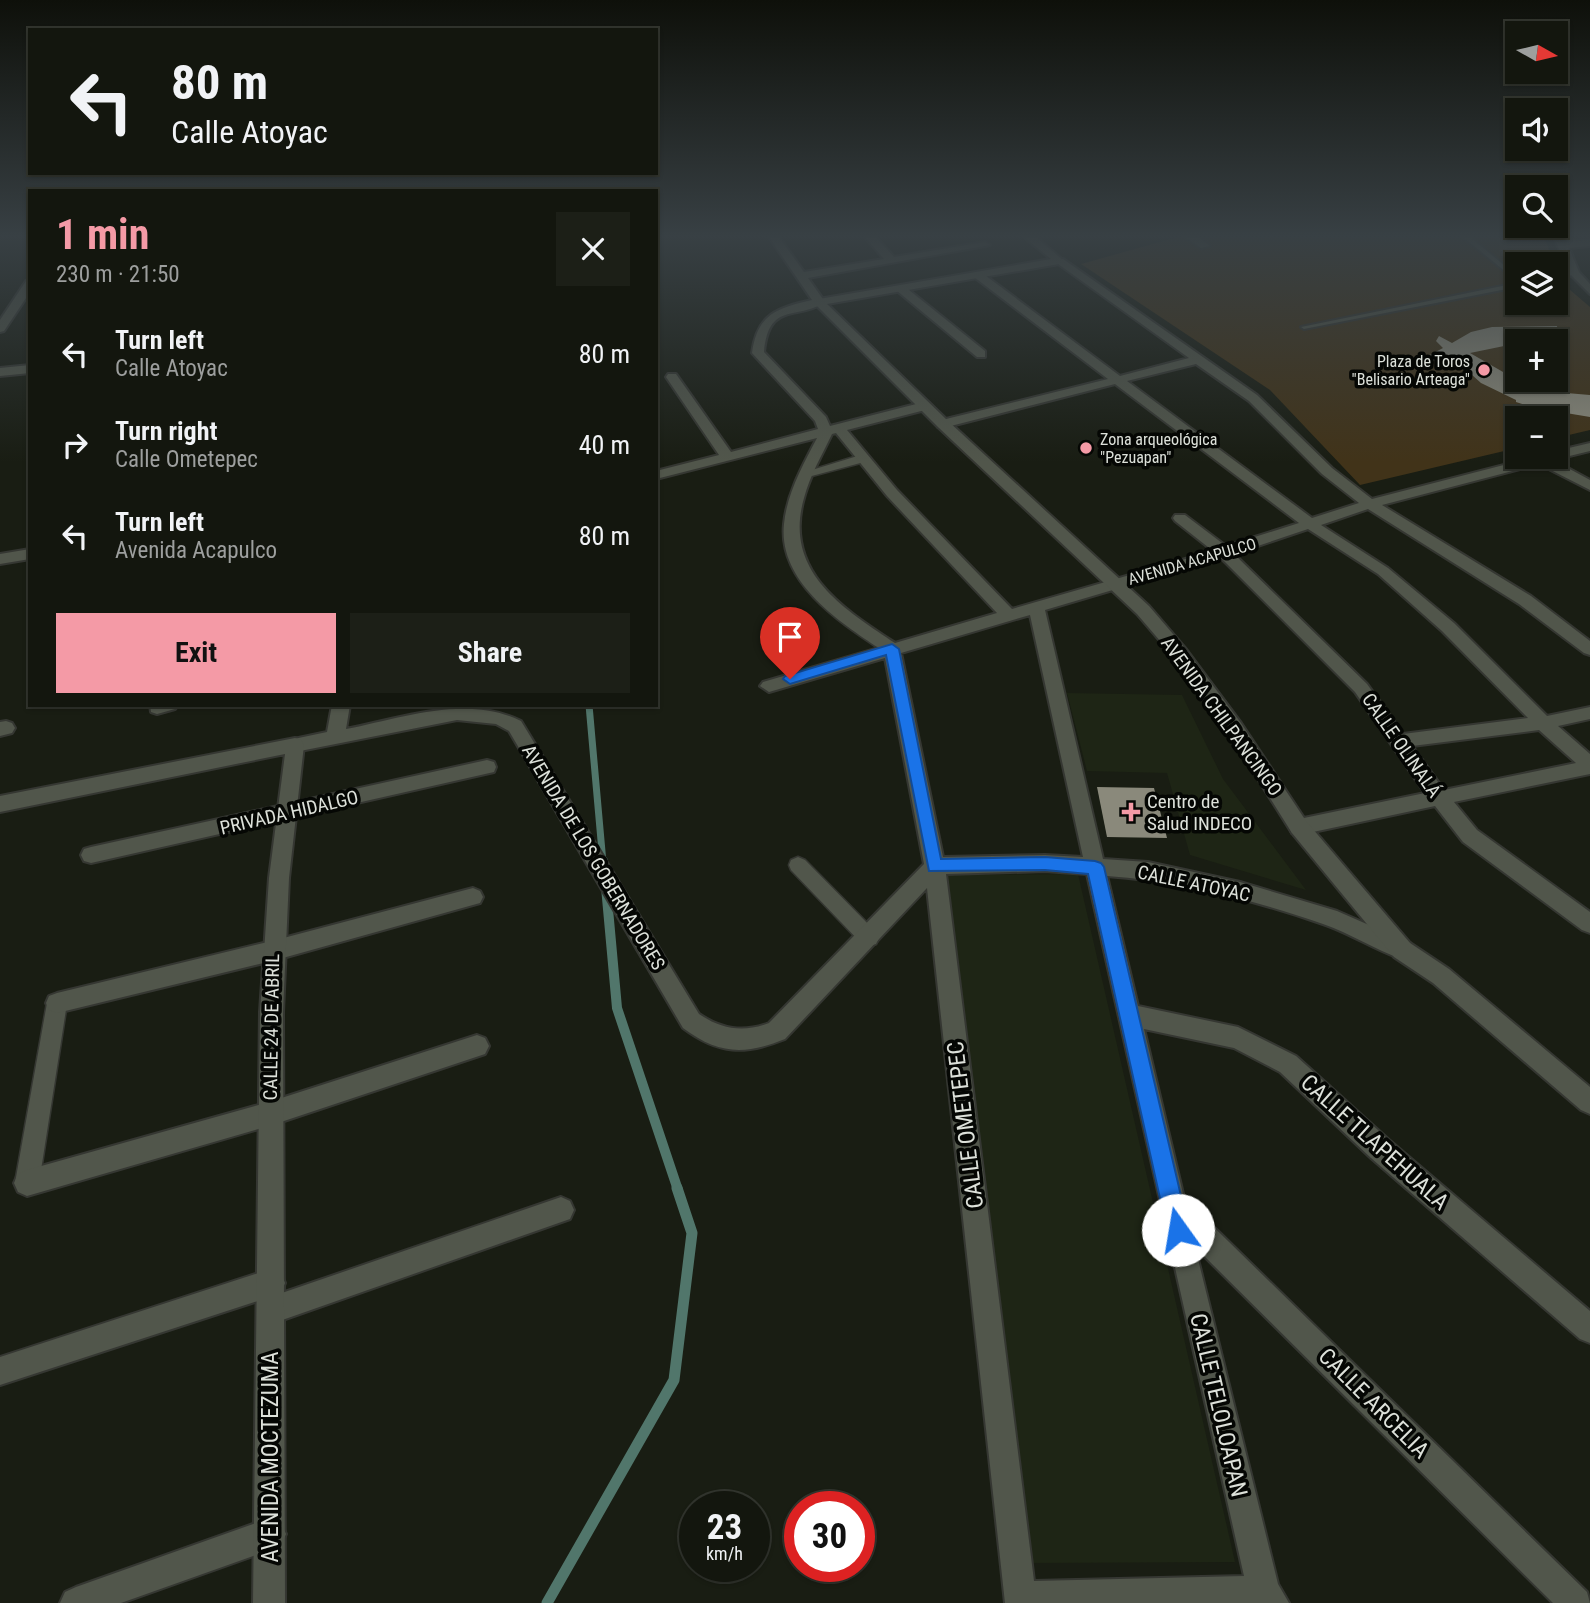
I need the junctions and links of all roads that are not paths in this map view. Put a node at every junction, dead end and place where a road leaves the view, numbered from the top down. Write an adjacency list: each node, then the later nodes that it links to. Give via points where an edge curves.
1 (11, 312): 9 (street)
2 (784, 312): 18 (street, via 767,320 759,334 758,353)
3 (829, 312): 16 (street, AVENIDA CHILPANCINGO)
4 (929, 312): 10 (street)
5 (1028, 312): 15 (street)
6 (1132, 312): 11 (street)
7 (1376, 312): 8 (lane)
8 (1304, 327)
9 (0, 329)
10 (981, 354)
11 (1200, 359): 15 (street); 28 (street, via 1253,397 1327,471)
12 (28, 369): 13 (street)
13 (0, 372)
14 (672, 377): 21 (street)
15 (1120, 379): 17 (street); 30 (street)
16 (924, 406): 17 (street, AVENIDA CHILPANCINGO); 18 (street)
17 (943, 424): 34 (street, AVENIDA CHILPANCINGO)
18 (832, 430): 21 (street); 22 (street); 25 (street)
19 (1590, 447): 20 (street)
20 (1568, 453)
21 (727, 457): 26 (street)
22 (864, 458): 25 (street); 36 (street)
23 (1505, 469): 28 (street, AVENIDA ACAPULCO)
24 (1563, 469): 27 (street)
25 (807, 473): 37 (street, via 791,525 797,565 837,610)
26 (658, 474)
27 (1590, 486)
28 (1370, 504): 30 (street, AVENIDA ACAPULCO); 38 (street, via 1525,600)
29 (1180, 518): 31 (street, CALLE OLINALÁ)
30 (1311, 525): 31 (street, AVENIDA ACAPULCO); 42 (street, via 1383,571 1448,627)
31 (1224, 552): 34 (street, AVENIDA ACAPULCO); 44 (street, CALLE OLINALÁ, via 1361,688)
32 (28, 555): 33 (street)
33 (0, 559)
34 (1112, 584): 35 (street, AVENIDA ACAPULCO); 51 (street, AVENIDA CHILPANCINGO, via 1143,610 1179,652)
35 (1036, 607): 36 (street, AVENIDA ACAPULCO); 55 (street, CALLE TELOLOAPAN)
36 (1008, 615): 37 (street, AVENIDA ACAPULCO)
37 (892, 649): 39 (street, AVENIDA ACAPULCO); 54 (street, CALLE OMETEPEC)
38 (1590, 649)
39 (769, 686)
40 (341, 707): 43 (street)
41 (1590, 713): 42 (street)
42 (1543, 723): 44 (street); 46 (street)
43 (335, 737): 45 (street, AVENIDA DE LOS GOBERNADORES); 58 (street, AVENIDA DE LOS GOBERNADORES, via 457,714 499,718 515,726 691,1021 709,1034 757,1040 777,1031)
44 (1398, 741): 48 (street, CALLE OLINALÁ)
45 (296, 745): 49 (street, AVENIDA DE LOS GOBERNADORES); 50 (street, CALLE 24 DE ABRIL)
46 (1590, 766): 48 (street)
47 (487, 767): 50 (street, PRIVADA HIDALGO)
48 (1439, 798): 51 (street); 57 (street, CALLE OLINALÁ, via 1470,836)
49 (0, 804)
50 (284, 814): 52 (street, PRIVADA HIDALGO); 60 (street, CALLE 24 DE ABRIL)
51 (1299, 827): 59 (street, AVENIDA CHILPANCINGO)
52 (91, 855)
53 (797, 865): 58 (street)
54 (934, 866): 55 (street, CALLE ATOYAC, via 1045,863); 58 (street, AVENIDA DE LOS GOBERNADORES); 74 (street, CALLE OMETEPEC)
55 (1095, 867): 59 (street, CALLE ATOYAC, via 1148,870 1240,891 1330,917); 62 (street, CALLE TELOLOAPAN)
56 (473, 897): 60 (street)
57 (1590, 925)
58 (869, 937)
59 (1402, 950): 64 (street, AVENIDA CHILPANCINGO, via 1441,976)
60 (272, 951): 61 (street); 65 (street, CALLE 24 DE ABRIL)
61 (57, 1003): 66 (street)
62 (1129, 1015): 67 (street, CALLE TELOLOAPAN); 70 (street, CALLE TLAPEHUALA, via 1238,1038 1289,1064 1380,1149)
63 (477, 1046): 65 (street)
64 (1590, 1102)
65 (269, 1114): 66 (street); 69 (street, CALLE 24 DE ABRIL)
66 (27, 1183)
67 (1172, 1204): 73 (street, CALLE TELOLOAPAN); 77 (street, CALLE ARCELIA)
68 (561, 1210): 69 (street)
69 (271, 1297): 71 (street); 72 (street, AVENIDA MOCTEZUMA)
70 (1590, 1329)
71 (0, 1371)
72 (270, 1534): 75 (street); 76 (street, AVENIDA MOCTEZUMA)
73 (1269, 1597): 74 (street)
74 (1020, 1600)
75 (76, 1603)
76 (269, 1603)
77 (1576, 1603)

